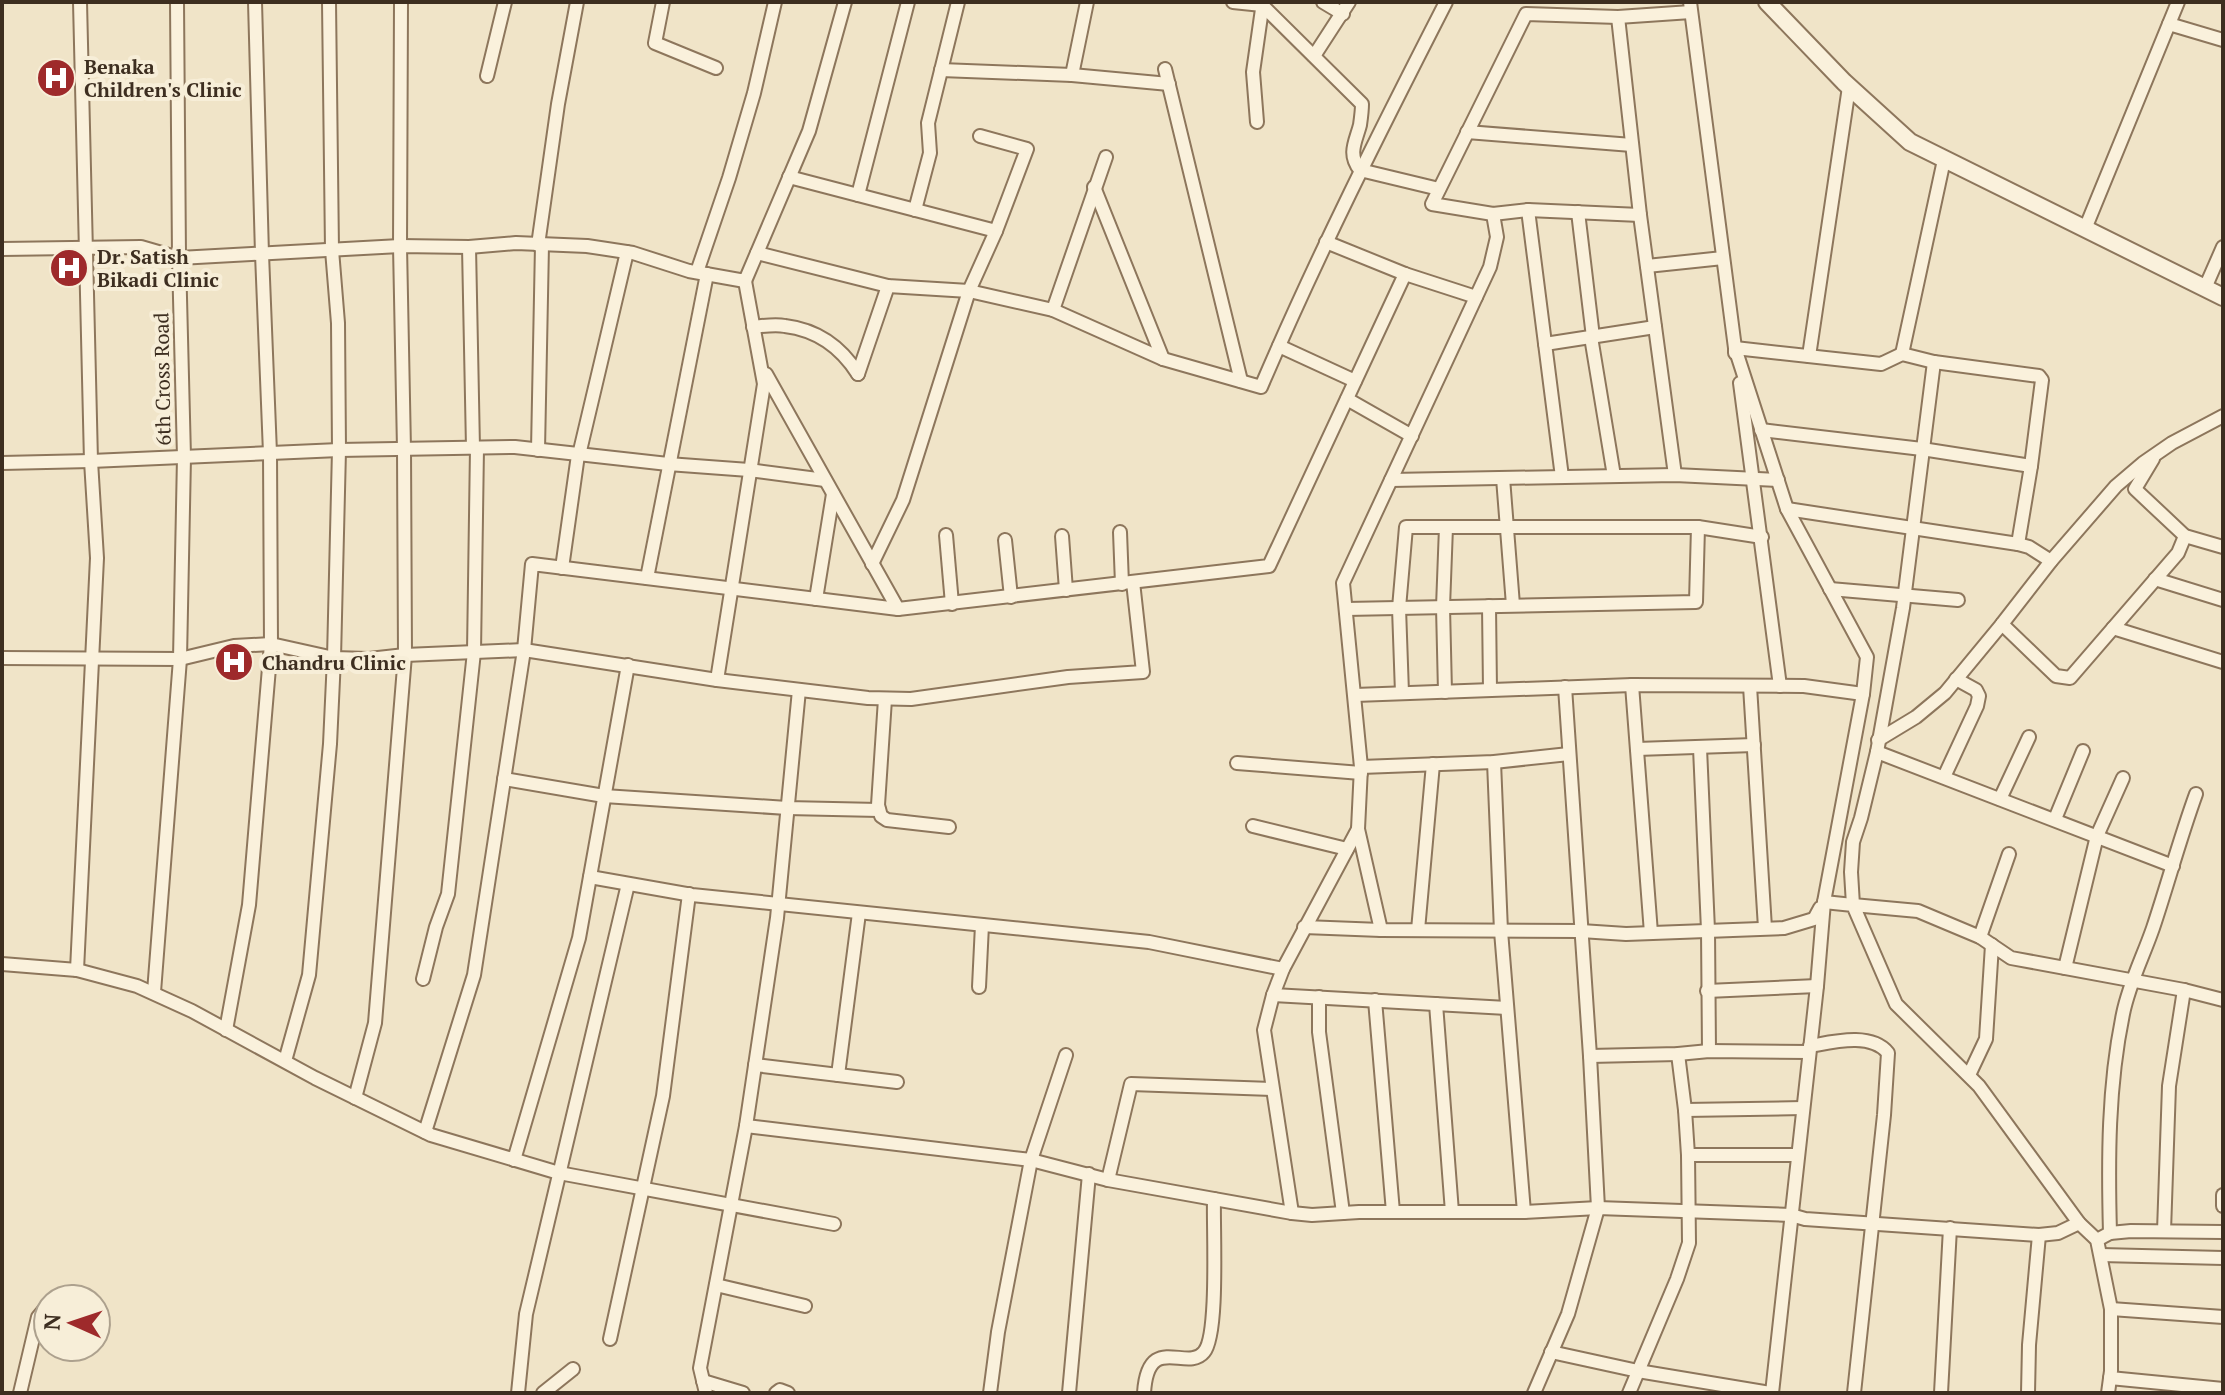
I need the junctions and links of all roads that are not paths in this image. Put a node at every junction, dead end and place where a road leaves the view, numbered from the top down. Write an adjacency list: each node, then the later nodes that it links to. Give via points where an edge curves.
1 (80, 2): 54 (street)
2 (177, 2): 62 (street, 6th Cross Road)
3 (255, 2): 61 (street)
4 (329, 2): 58 (street)
5 (401, 2): 53 (street)
6 (505, 2): 30 (street)
7 (577, 2): 52 (street)
8 (663, 2): 26 (street, via 655,43)
9 (775, 2): 65 (street)
10 (845, 2): 40 (street, via 809,131)
11 (908, 2): 43 (street)
12 (958, 2): 28 (street)
13 (1087, 2): 29 (street)
14 (1233, 2): 19 (street)
15 (1323, 2): 21 (street)
16 (1446, 2): 39 (street)
17 (1767, 2): 32 (street, via 1783,10)
18 (2178, 2): 23 (street)
19 (1262, 4): 25 (street); 33 (street, via 1253,72)
20 (1690, 7): 22 (street); 63 (street)
21 (1346, 8): 25 (street)
22 (1618, 17): 34 (street, via 1526,14); 36 (street)
23 (2169, 24): 24 (street); 49 (street)
24 (2223, 40)
25 (1314, 56): 39 (street, via 1362,104 1352,145)
26 (716, 68)
27 (1165, 69): 31 (street)
28 (941, 70): 29 (street); 44 (street, via 928,123 930,153)
29 (1072, 75): 31 (street)
30 (487, 76)
31 (1169, 84): 85 (street)
32 (1849, 87): 38 (street, via 1910,142); 81 (street)
33 (1257, 122)
34 (1467, 132): 36 (street); 42 (street)
35 (980, 136): 50 (street, via 1027,149)
36 (1632, 145): 48 (street)
37 (1106, 157): 41 (street)
38 (1944, 160): 49 (street); 80 (street)
39 (1360, 170): 42 (street); 51 (street)
40 (789, 177): 43 (street); 60 (street)
41 (1094, 187): 73 (street); 82 (street)
42 (1439, 189): 47 (street, via 1432,204)
43 (858, 195): 44 (street)
44 (915, 210): 50 (street)
45 (1528, 210): 46 (street); 47 (street); 77 (street)
46 (1578, 212): 48 (street); 76 (street)
47 (1493, 214): 71 (street, via 1497,237)
48 (1640, 215): 64 (street)
49 (2085, 229): 69 (street)
50 (996, 231): 70 (street)
51 (1326, 242): 66 (street); 78 (street)
52 (540, 245): 55 (street); 59 (street); 95 (street)
53 (400, 246): 55 (street); 58 (street); 92 (street)
54 (85, 247): 57 (street); 62 (street, via 141,247); 100 (street)
55 (469, 247): 91 (street)
56 (2223, 247): 69 (street)
57 (2, 249)
58 (332, 250): 61 (street); 94 (street)
59 (627, 252): 65 (street); 98 (street)
60 (757, 253): 67 (street); 68 (street)
61 (262, 254): 62 (street); 96 (street)
62 (179, 258): 99 (street, 6th Cross Road)
63 (1723, 258): 64 (street); 79 (street)
64 (1647, 266): 75 (street)
65 (702, 273): 67 (street); 102 (street)
66 (1405, 274): 71 (street); 86 (street)
67 (745, 281): 74 (street)
68 (888, 286): 70 (street); 74 (street, via 858,374 828,341 785,325)
69 (2205, 288): 72 (street)
70 (969, 291): 73 (street); 128 (street, via 903,500)
71 (1476, 297): 90 (street)
72 (2223, 297)
73 (1053, 310): 82 (street)
74 (753, 327): 84 (street)
75 (1655, 327): 76 (street); 105 (street)
76 (1592, 337): 77 (street); 106 (street)
77 (1545, 344): 107 (street)
78 (1279, 346): 85 (street, via 1261,387); 86 (street)
79 (1735, 348): 81 (street); 89 (street); 109 (street)
80 (1902, 354): 81 (street, via 1881,364); 83 (street)
81 (1809, 356)
82 (1163, 359): 85 (street)
83 (1934, 362): 93 (street); 103 (street, via 2040,377)
84 (760, 364): 104 (street, via 764,384); 110 (street)
85 (1241, 381)
86 (1355, 381): 87 (street)
87 (1347, 399): 90 (street); 132 (street, via 1269,566)
88 (2223, 416): 97 (street)
89 (1761, 430): 93 (street); 112 (street)
90 (1412, 436): 111 (street)
91 (475, 448): 92 (street); 95 (street); 152 (street)
92 (404, 449): 94 (street); 153 (street)
93 (1922, 449): 103 (street); 118 (street)
94 (339, 450): 96 (street); 156 (street)
95 (538, 450): 98 (street)
96 (270, 453): 99 (street); 150 (street)
97 (2157, 453): 122 (street, via 2135,489); 127 (street, via 2116,486)
98 (578, 455): 102 (street); 129 (street)
99 (184, 457): 100 (street); 157 (street, 6th Cross Road)
100 (91, 461): 101 (street); 155 (street, via 97,558)
101 (2, 463)
102 (668, 464): 104 (street); 130 (street)
103 (2031, 466): 125 (street)
104 (749, 470): 110 (street); 133 (street)
105 (1675, 475): 106 (street); 109 (street)
106 (1614, 476): 107 (street)
107 (1562, 477): 108 (street)
108 (1503, 478): 111 (street); 115 (street)
109 (1754, 479): 112 (street); 123 (street)
110 (825, 480): 113 (street)
111 (1391, 480): 147 (street, via 1343,583)
112 (1778, 480): 114 (street)
113 (833, 494): 128 (street); 138 (street)
114 (1787, 509): 118 (street); 134 (street)
115 (1507, 526): 116 (street); 117 (street); 142 (street)
116 (1446, 527): 144 (street); 145 (street, via 1406,527)
117 (1698, 527): 123 (street); 142 (street, via 1696,602)
118 (1913, 527): 125 (street); 136 (street)
119 (1120, 532): 132 (street)
120 (946, 535): 141 (street)
121 (1062, 536): 135 (street)
122 (2185, 536): 126 (street); 131 (street)
123 (1762, 537): 164 (street)
124 (1005, 540): 137 (street)
125 (2018, 544): 127 (street)
126 (2223, 547)
127 (2051, 561): 148 (street)
128 (872, 564): 146 (street)
129 (562, 568): 130 (street); 151 (street, via 532,564)
130 (647, 578): 133 (street)
131 (2155, 579): 140 (street); 149 (street)
132 (1128, 583): 135 (street); 172 (street, via 1143,672)
133 (733, 588): 138 (street); 161 (street)
134 (1830, 589): 136 (street); 170 (street, via 1867,657)
135 (1066, 590): 137 (street)
136 (1904, 595): 139 (street); 175 (street)
137 (1011, 597): 141 (street)
138 (816, 599): 146 (street)
139 (1958, 600)
140 (2223, 600)
141 (952, 604): 146 (street)
142 (1513, 605): 143 (street)
143 (1489, 606): 144 (street); 167 (street)
144 (1443, 607): 145 (street); 168 (street)
145 (1399, 608): 147 (street); 169 (street)
146 (898, 609)
147 (1346, 609): 171 (street)
148 (2002, 624): 149 (street, via 2056,676 2070,678); 160 (street)
149 (2113, 628): 158 (street)
150 (271, 644): 156 (street); 157 (street, via 234,646); 235 (street, via 249,905)
151 (524, 650): 152 (street); 159 (street); 186 (street)
152 (474, 652): 153 (street); 222 (street, via 448,894)
153 (405, 655): 156 (street); 247 (street, via 375,1023)
154 (2, 658): 155 (street)
155 (92, 658): 157 (street); 221 (street)
156 (334, 658): 241 (street, via 309,975)
157 (180, 659): 228 (street, 6th Cross Road)
158 (2223, 662)
159 (628, 665): 161 (street); 188 (street)
160 (1956, 679): 175 (street, via 1933,704); 184 (street, via 1979,696)
161 (717, 680): 166 (street)
162 (1632, 685): 163 (street); 165 (street); 177 (street)
163 (1750, 686): 164 (street); 174 (street)
164 (1780, 686): 170 (street)
165 (1565, 687): 167 (street); 179 (street)
166 (799, 690): 172 (street); 190 (street)
167 (1490, 690): 168 (street)
168 (1445, 692): 169 (street)
169 (1402, 693): 171 (street)
170 (1863, 694): 203 (street)
171 (1355, 695): 183 (street)
172 (885, 699): 191 (street)
173 (2029, 737): 189 (street)
174 (1754, 745): 176 (street); 209 (street)
175 (1877, 746): 184 (street); 205 (street, via 1853,842)
176 (1700, 748): 177 (street); 212 (street)
177 (1637, 749): 215 (street)
178 (2083, 751): 192 (street)
179 (1569, 754): 180 (street); 214 (street)
180 (1494, 762): 182 (street); 213 (street)
181 (1237, 763): 183 (street)
182 (1433, 764): 183 (street); 211 (street)
183 (1361, 770): 195 (street)
184 (1944, 777): 189 (street)
185 (2123, 778): 196 (street)
186 (504, 779): 188 (street); 251 (street, via 474,975)
187 (2196, 794): 199 (street)
188 (604, 796): 190 (street); 200 (street)
189 (2000, 799): 192 (street)
190 (787, 808): 191 (street); 204 (street)
191 (879, 810): 194 (street, via 887,820)
192 (2055, 819): 196 (street)
193 (1253, 826): 197 (street)
194 (949, 827)
195 (1358, 829): 197 (street); 210 (street)
196 (2097, 836): 199 (street); 219 (street)
197 (1347, 849): 208 (street)
198 (2009, 854): 216 (street)
199 (2173, 866): 223 (street)
200 (590, 877): 201 (street); 254 (street, via 579,938)
201 (628, 884): 202 (street); 256 (street)
202 (689, 894): 204 (street); 259 (street, via 663,1096)
203 (1824, 902): 205 (street); 209 (street, via 1814,919); 224 (street)
204 (778, 905): 206 (street); 242 (street)
205 (1853, 905): 216 (street, via 1918,911); 244 (street, via 1896,1004)
206 (859, 913): 207 (street); 243 (street)
207 (982, 925): 220 (street, via 1149,942); 225 (street)
208 (1304, 927): 210 (street); 220 (street)
209 (1765, 928): 212 (street)
210 (1381, 930): 211 (street)
211 (1418, 930): 213 (street)
212 (1708, 930): 215 (street); 227 (street)
213 (1501, 931): 214 (street); 234 (street)
214 (1581, 931): 215 (street); 240 (street)
215 (1651, 933)
216 (1980, 937): 217 (street)
217 (1992, 945): 219 (street, via 2011,958); 244 (street, via 1986,1039)
218 (2, 964): 221 (street)
219 (2065, 968): 223 (street)
220 (1283, 969): 229 (street)
221 (77, 970): 228 (street)
222 (423, 979)
223 (2131, 981): 226 (street); 278 (street, via 2113,1075)
224 (1817, 986): 227 (street); 236 (street)
225 (979, 987)
226 (2184, 990): 232 (street); 276 (street, via 2169,1086)
227 (1707, 991): 237 (street)
228 (154, 992): 235 (street)
229 (1273, 995): 230 (street); 246 (street, via 1264,1030)
230 (1319, 997): 231 (street); 269 (street)
231 (1375, 1000): 233 (street); 265 (street)
232 (2223, 1000)
233 (1436, 1004): 234 (street); 266 (street)
234 (1507, 1008): 267 (street)
235 (226, 1030): 241 (street)
236 (1810, 1049): 237 (street); 248 (street); 274 (street, via 1851,1040 1882,1046 1888,1053)
237 (1709, 1051): 238 (street)
238 (1678, 1054): 240 (street); 249 (street)
239 (1066, 1055): 255 (street)
240 (1590, 1056): 264 (street)
241 (285, 1061): 247 (street)
242 (755, 1065): 243 (street); 250 (street)
243 (838, 1075): 245 (street)
244 (1969, 1075): 272 (street)
245 (897, 1082)
246 (1272, 1089): 258 (street, via 1131,1084); 268 (street)
247 (355, 1098): 251 (street)
248 (1803, 1108): 249 (street); 253 (street)
249 (1685, 1110): 252 (street)
250 (746, 1126): 255 (street); 262 (street)
251 (425, 1132): 254 (street)
252 (1688, 1155): 253 (street); 270 (street)
253 (1797, 1155): 271 (street)
254 (514, 1160): 256 (street)
255 (1031, 1160): 257 (street); 301 (street)
256 (559, 1173): 259 (street); 296 (street, via 526,1314)
257 (1089, 1174): 258 (street); 302 (street)
258 (1108, 1180): 261 (street)
259 (642, 1189): 262 (street); 287 (street)
260 (2223, 1195): 263 (street)
261 (1214, 1199): 268 (street); 303 (street, via 1212,1327 1206,1350 1200,1356 1156,1360)
262 (731, 1205): 273 (street); 283 (street)
263 (2223, 1206)
264 (1598, 1208): 267 (street); 270 (street); 289 (street, via 1568,1314)
265 (1393, 1212): 266 (street); 269 (street)
266 (1452, 1212): 267 (street)
267 (1524, 1212)
268 (1292, 1213): 269 (street)
269 (1343, 1213)
270 (1690, 1213): 271 (street); 291 (street, via 1689,1243)
271 (1791, 1215): 274 (street); 306 (street)
272 (2079, 1223): 279 (street); 280 (street)
273 (834, 1224)
274 (1873, 1224): 275 (street); 307 (street)
275 (1950, 1228): 279 (street); 308 (street)
276 (2164, 1231): 277 (street); 278 (street)
277 (2223, 1232)
278 (2110, 1233): 280 (street)
279 (2039, 1235): 309 (street)
280 (2097, 1240): 281 (street)
281 (2101, 1255): 282 (street); 285 (street)
282 (2223, 1258)
283 (716, 1285): 284 (street); 293 (street, via 700,1368)
284 (805, 1306)
285 (2111, 1309): 286 (street); 292 (street)
286 (2223, 1317)
287 (610, 1339)
288 (32, 1342): 295 (street)
289 (1551, 1352): 291 (street); 304 (street)
290 (573, 1369): 297 (street)
291 (1638, 1371): 305 (street); 306 (street)
292 (2110, 1378): 294 (street); 310 (street)
293 (705, 1387): 298 (street)
294 (2223, 1389)
295 (20, 1393)
296 (518, 1393)
297 (543, 1393)
298 (743, 1393)
299 (776, 1393): 300 (street)
300 (788, 1393)
301 (990, 1393)
302 (1069, 1393)
303 (1144, 1393)
304 (1534, 1393)
305 (1629, 1393)
306 (1771, 1393)
307 (1854, 1393)
308 (1941, 1393)
309 (2028, 1393)
310 (2108, 1393)

